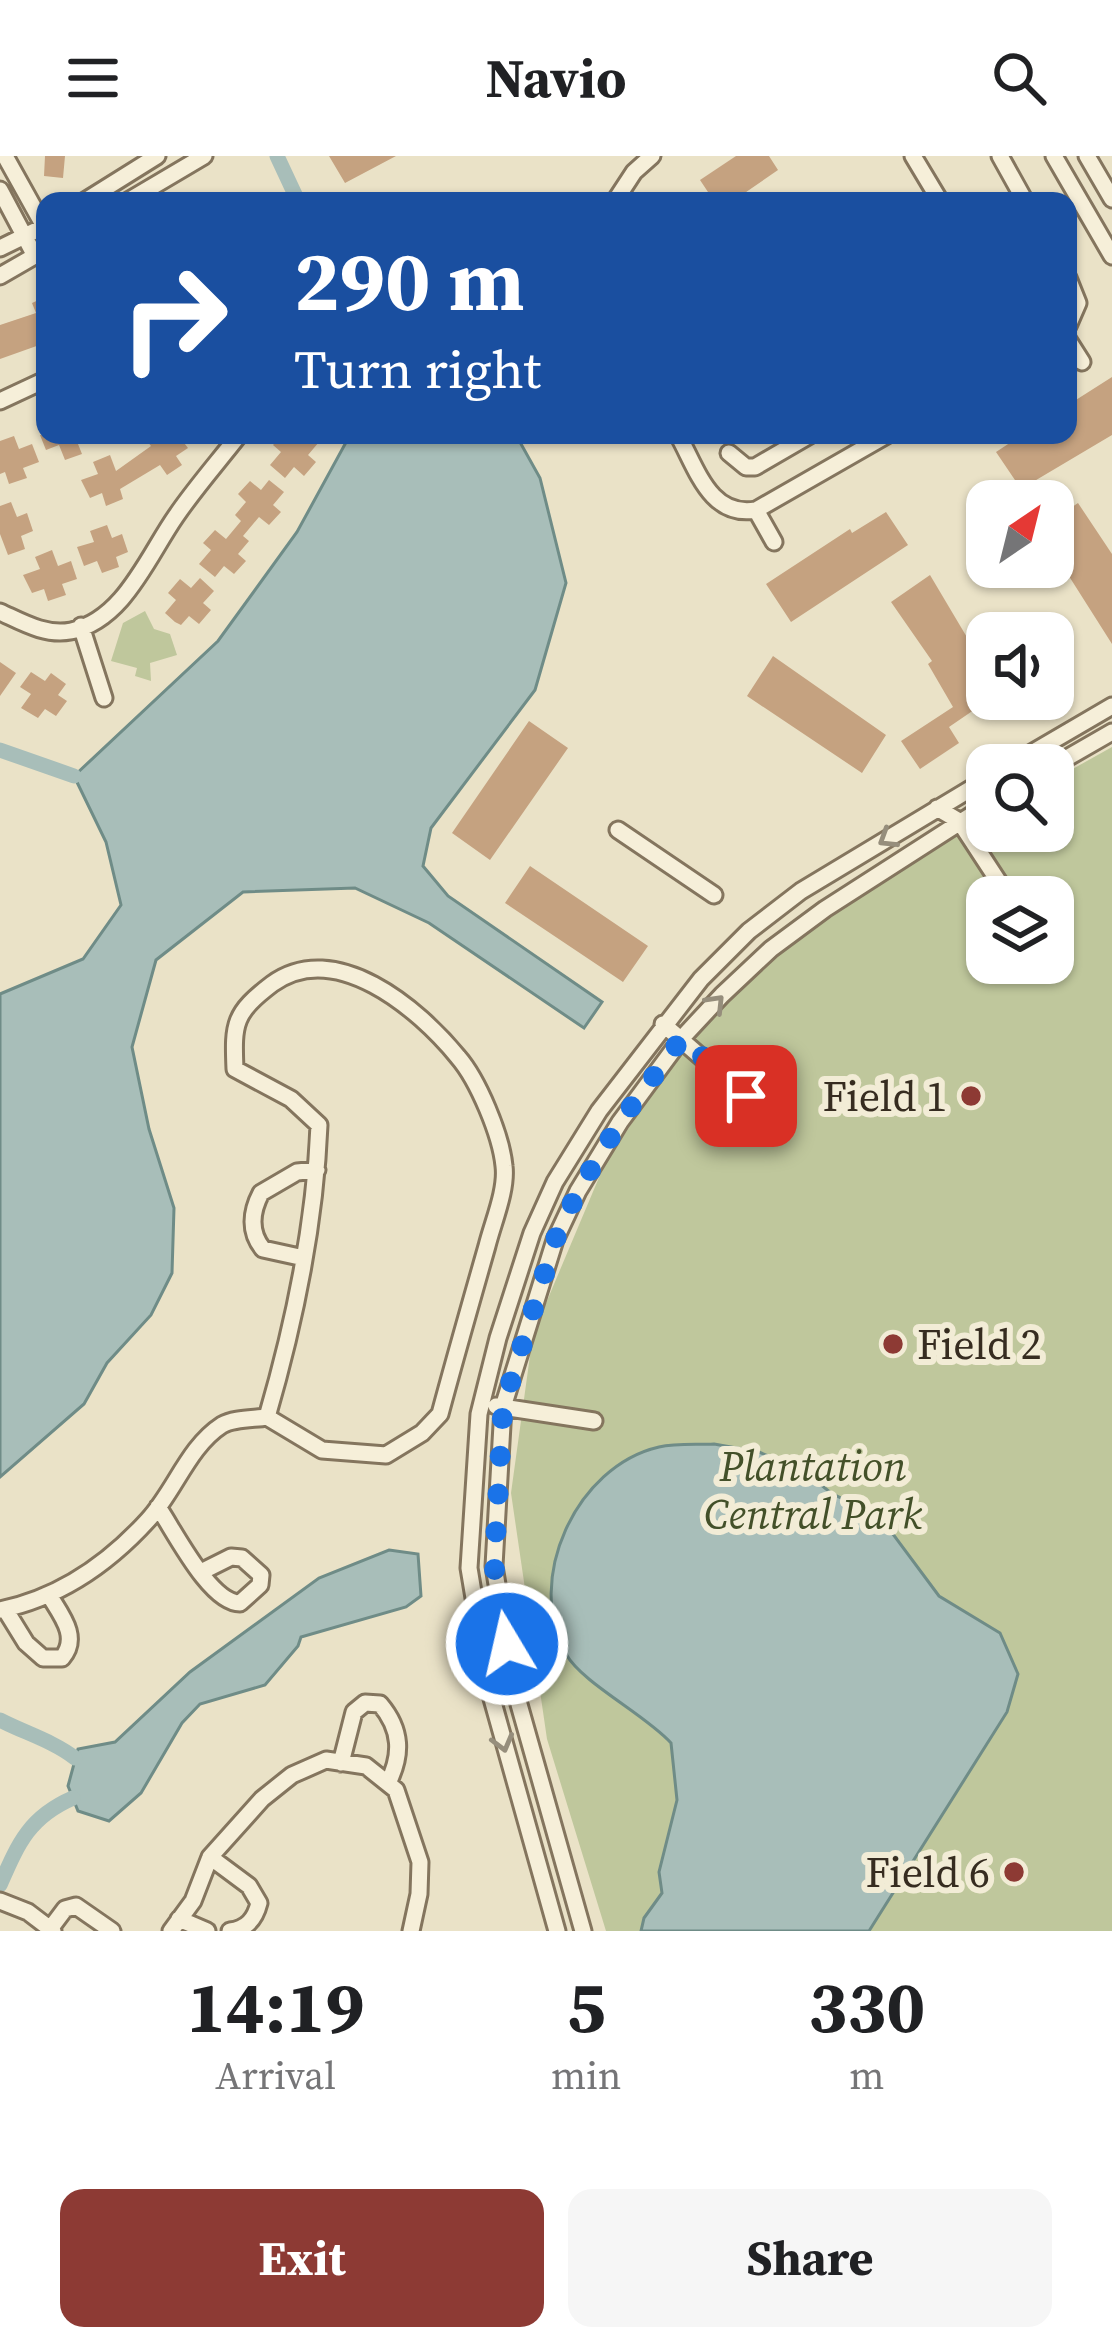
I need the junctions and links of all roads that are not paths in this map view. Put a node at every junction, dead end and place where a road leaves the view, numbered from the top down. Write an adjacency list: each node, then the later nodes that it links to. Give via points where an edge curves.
1 (5, 156): 18 (street)
2 (157, 156): 10 (street)
3 (204, 156): 11 (street)
4 (652, 156): 12 (street)
5 (913, 156): 13 (street)
6 (1000, 156): 14 (street)
7 (1054, 156): 15 (street)
8 (1087, 156): 17 (street)
9 (0, 190): 20 (street)
10 (99, 192)
11 (143, 192)
12 (621, 192)
13 (935, 192)
14 (1020, 192)
15 (1075, 192)
16 (1077, 196): 24 (street)
17 (1112, 199)
18 (36, 211)
19 (36, 231): 20 (street)
20 (24, 236): 21 (street); 22 (street)
21 (0, 248)
22 (36, 249)
23 (36, 255): 25 (street)
24 (1112, 256)
25 (0, 276)
26 (1077, 354): 27 (street)
27 (1082, 362)
28 (36, 384): 29 (street)
29 (0, 401)
30 (232, 444): 38 (street, via 128,592)
31 (683, 444): 35 (street, via 720,504)
32 (795, 444): 34 (street, via 755,467)
33 (870, 444): 35 (street)
34 (729, 453)
35 (756, 509): 36 (street)
36 (774, 542)
37 (0, 612): 38 (street, via 36,629)
38 (81, 626): 39 (street)
39 (104, 698)
40 (1112, 706): 42 (street)
41 (1112, 732): 43 (street)
42 (1047, 744)
43 (1074, 754)
44 (966, 791): 45 (street)
45 (937, 808): 47 (street); 51 (street, one-way to 51, via 748,932)
46 (966, 817): 47 (street)
47 (958, 821): 49 (street); 52 (street, one-way to 47, via 771,949)
48 (618, 830): 50 (street)
49 (995, 876)
50 (714, 895)
51 (663, 1024): 52 (street); 56 (street, via 555,1182)
52 (682, 1038): 53 (street); 57 (street, via 578,1191)
53 (746, 1096)
54 (317, 1169): 55 (street); 55 (street, via 261,1193 253,1217 263,1249); 58 (street, via 319,1125 291,1099 235,1069 234,1048 246,1004 285,975 316,968 360,976 411,1010 460,1059 492,1120 505,1168 440,1414 386,1455 322,1450)
55 (304, 1258): 58 (street)
56 (482, 1403): 57 (street); 74 (street, one-way to 74, via 469,1568 489,1688)
57 (503, 1407): 59 (street); 75 (street, via 494,1566 513,1683)
58 (267, 1417): 60 (street, via 225,1423 200,1444)
59 (594, 1421)
60 (158, 1507): 61 (street); 62 (street, via 83,1577)
61 (201, 1572)
62 (49, 1595): 63 (street); 63 (street, via 71,1639 62,1658 43,1658)
63 (2, 1610)
64 (340, 1762): 65 (street, via 366,1766); 65 (street, via 354,1712 380,1705 398,1736 399,1761); 66 (street, via 292,1775)
65 (388, 1784): 73 (street, via 419,1862)
66 (210, 1857): 68 (street); 72 (street, via 259,1903 255,1917)
67 (0, 1901): 69 (street)
68 (175, 1925): 71 (street)
69 (51, 1930): 70 (street, via 76,1906)
70 (112, 1931)
71 (207, 1931)
72 (230, 1931)
73 (411, 1931)
74 (557, 1931)
75 (583, 1931)

